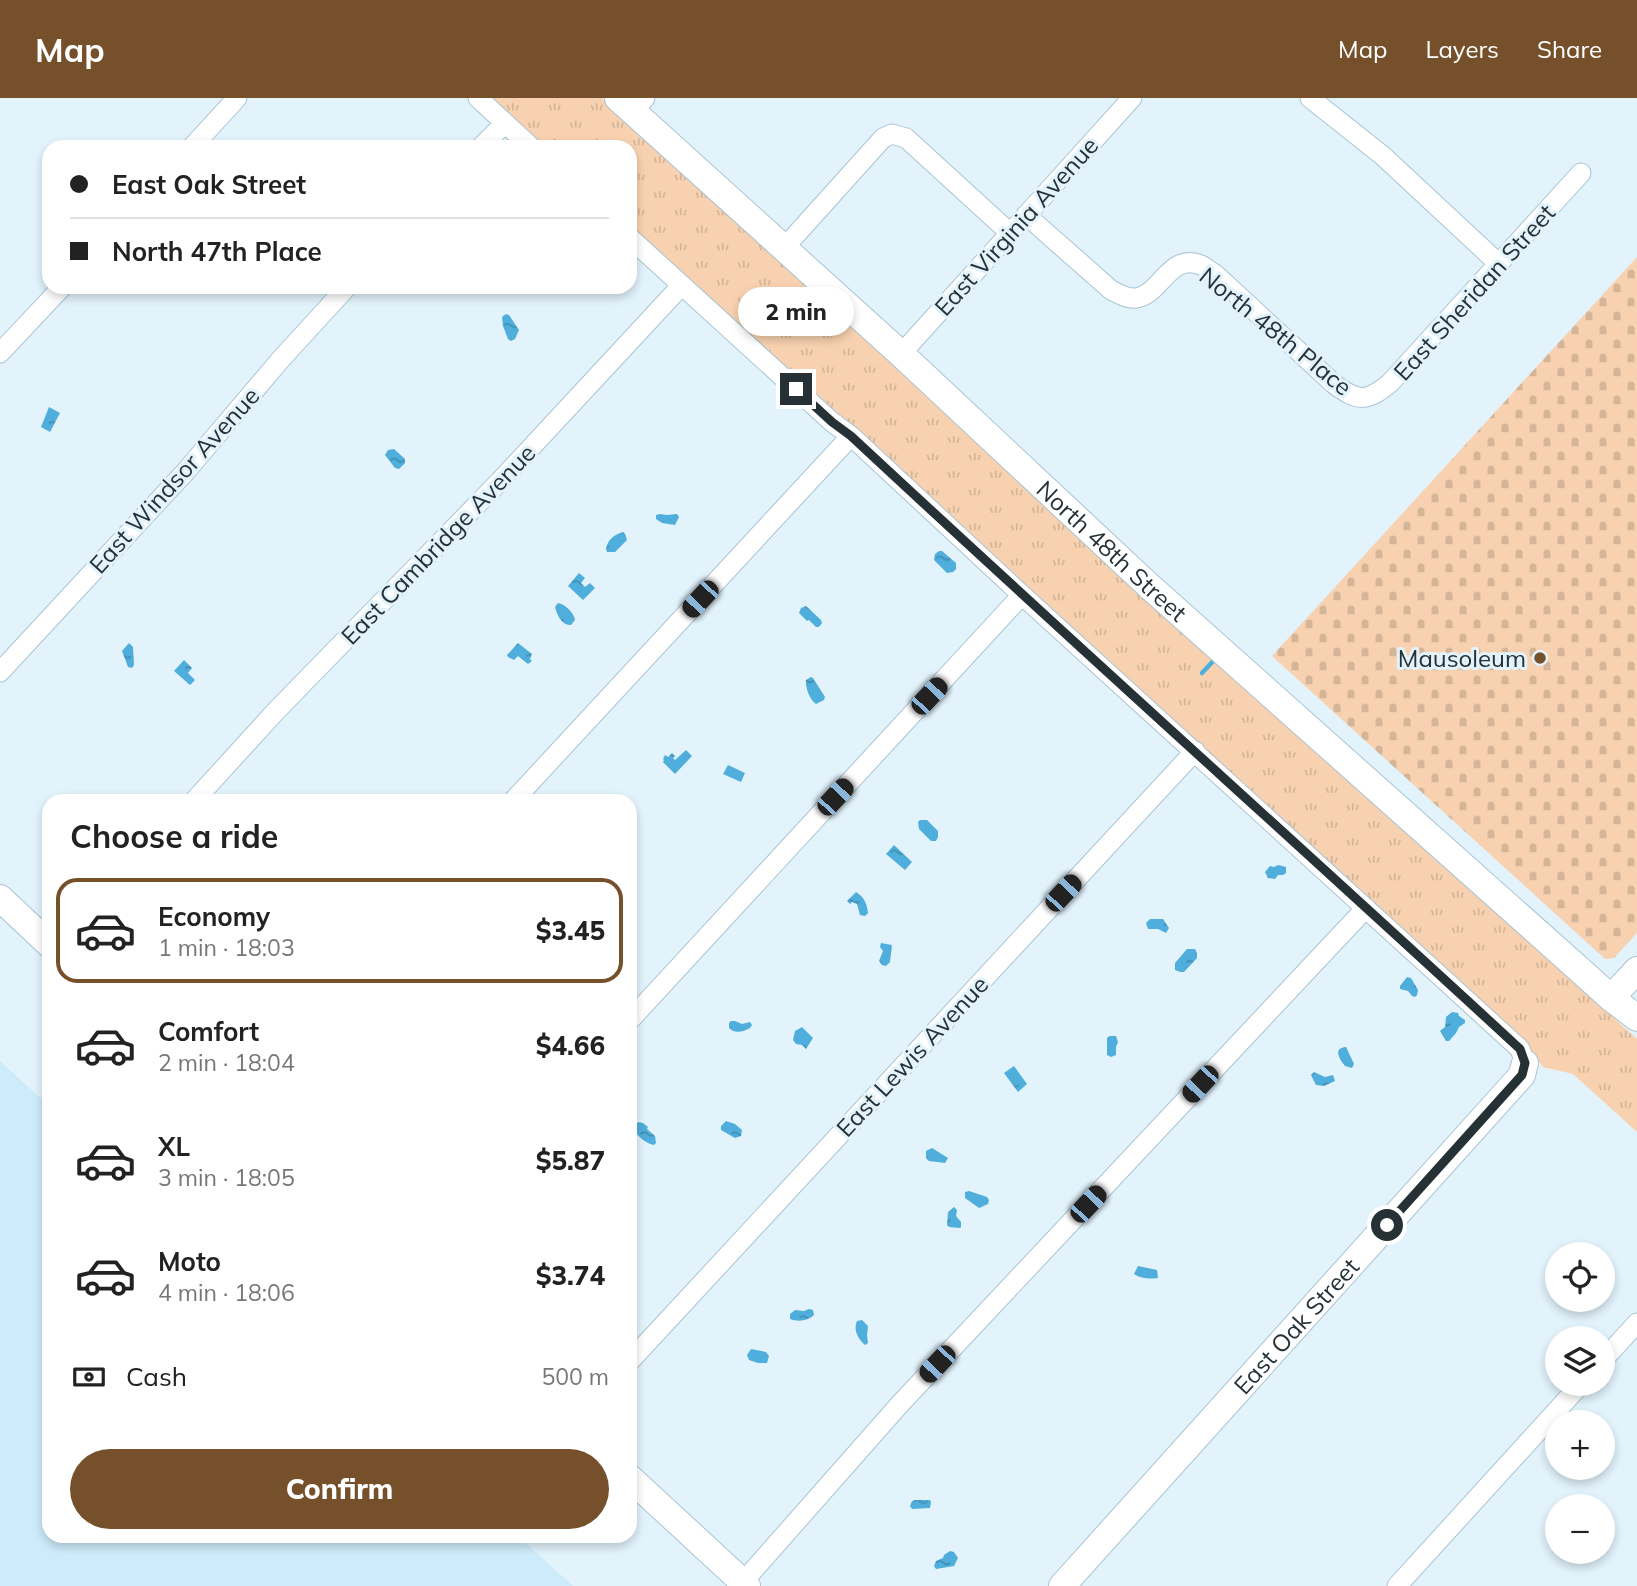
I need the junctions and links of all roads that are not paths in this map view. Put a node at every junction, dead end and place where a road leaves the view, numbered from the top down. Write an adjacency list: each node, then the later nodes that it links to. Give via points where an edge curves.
1 (237, 98): 7 (street)
2 (478, 98): 6 (street)
3 (1132, 98): 11 (street, East Virginia Avenue)
4 (1310, 98): 15 (street, via 1383,156)
5 (632, 102): 14 (street, North 48th Street)
6 (505, 122): 8 (street); 9 (street)
7 (198, 140)
8 (488, 140)
9 (524, 140)
10 (1581, 173): 15 (street, East Sheridan Street)
11 (1026, 215): 12 (street, East Virginia Avenue); 21 (street, North 48th Place, via 1122,296 1138,298 1171,269 1200,265 1334,384)
12 (1010, 233): 14 (street, via 906,138 892,134 883,138); 20 (street, East Virginia Avenue)
13 (637, 244): 16 (street)
14 (784, 248): 20 (street, North 48th Street)
15 (1499, 264): 21 (street, East Sheridan Street, via 1390,383 1377,394)
16 (682, 285): 22 (street); 26 (street, East Cambridge Avenue)
17 (55, 294): 19 (street)
18 (341, 294): 24 (street, East Windsor Avenue, via 187,470)
19 (0, 353)
20 (901, 354): 32 (street, North 48th Street, via 1148,585)
21 (1359, 398)
22 (851, 436): 23 (street); 27 (street)
23 (1022, 595): 25 (street); 33 (street)
24 (0, 672)
25 (1195, 751): 29 (street); 39 (street, East Lewis Avenue)
26 (200, 794)
27 (519, 794)
28 (0, 898): 30 (street)
29 (1366, 908): 36 (street, via 1520,1049); 42 (street, via 900,1404)
30 (42, 937)
31 (1637, 970): 32 (street)
32 (1611, 998): 34 (street, North 48th Street); 35 (street, North 48th Street)
33 (637, 1012)
34 (1637, 1018)
35 (1637, 1027)
36 (1525, 1063): 43 (street, East Oak Street, via 1522,1075)
37 (1637, 1323): 38 (street)
38 (1615, 1347)
39 (637, 1353)
40 (1570, 1396): 44 (street)
41 (637, 1484): 42 (street)
42 (745, 1584)
43 (1062, 1586)
44 (1397, 1586)

